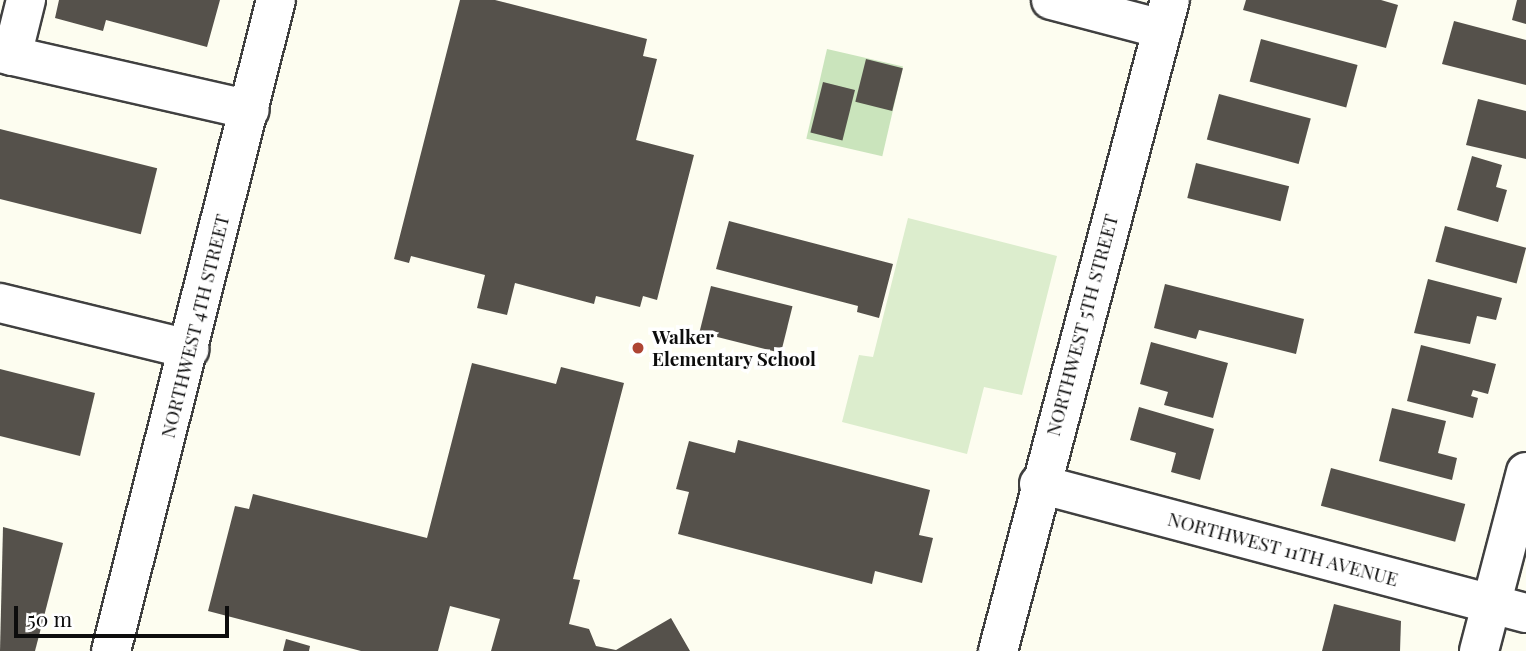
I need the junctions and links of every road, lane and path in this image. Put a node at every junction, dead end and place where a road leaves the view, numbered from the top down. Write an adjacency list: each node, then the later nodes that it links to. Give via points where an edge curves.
1 (26, 0): 5 (street)
2 (276, 0): 6 (street, NORTHWEST 4TH STREET)
3 (1051, 0): 4 (street)
4 (1166, 15): 10 (street, NORTHWEST 5TH STREET)
5 (6, 54): 6 (street)
6 (250, 110): 8 (street, NORTHWEST 4TH STREET)
7 (0, 303): 8 (street)
8 (189, 349): 12 (street, NORTHWEST 4TH STREET)
9 (1526, 472): 11 (street)
10 (1039, 484): 11 (street, NORTHWEST 11TH AVENUE); 13 (street, NORTHWEST 5TH STREET)
11 (1509, 608): 14 (street)
12 (111, 651)
13 (998, 651)
14 (1479, 651)

